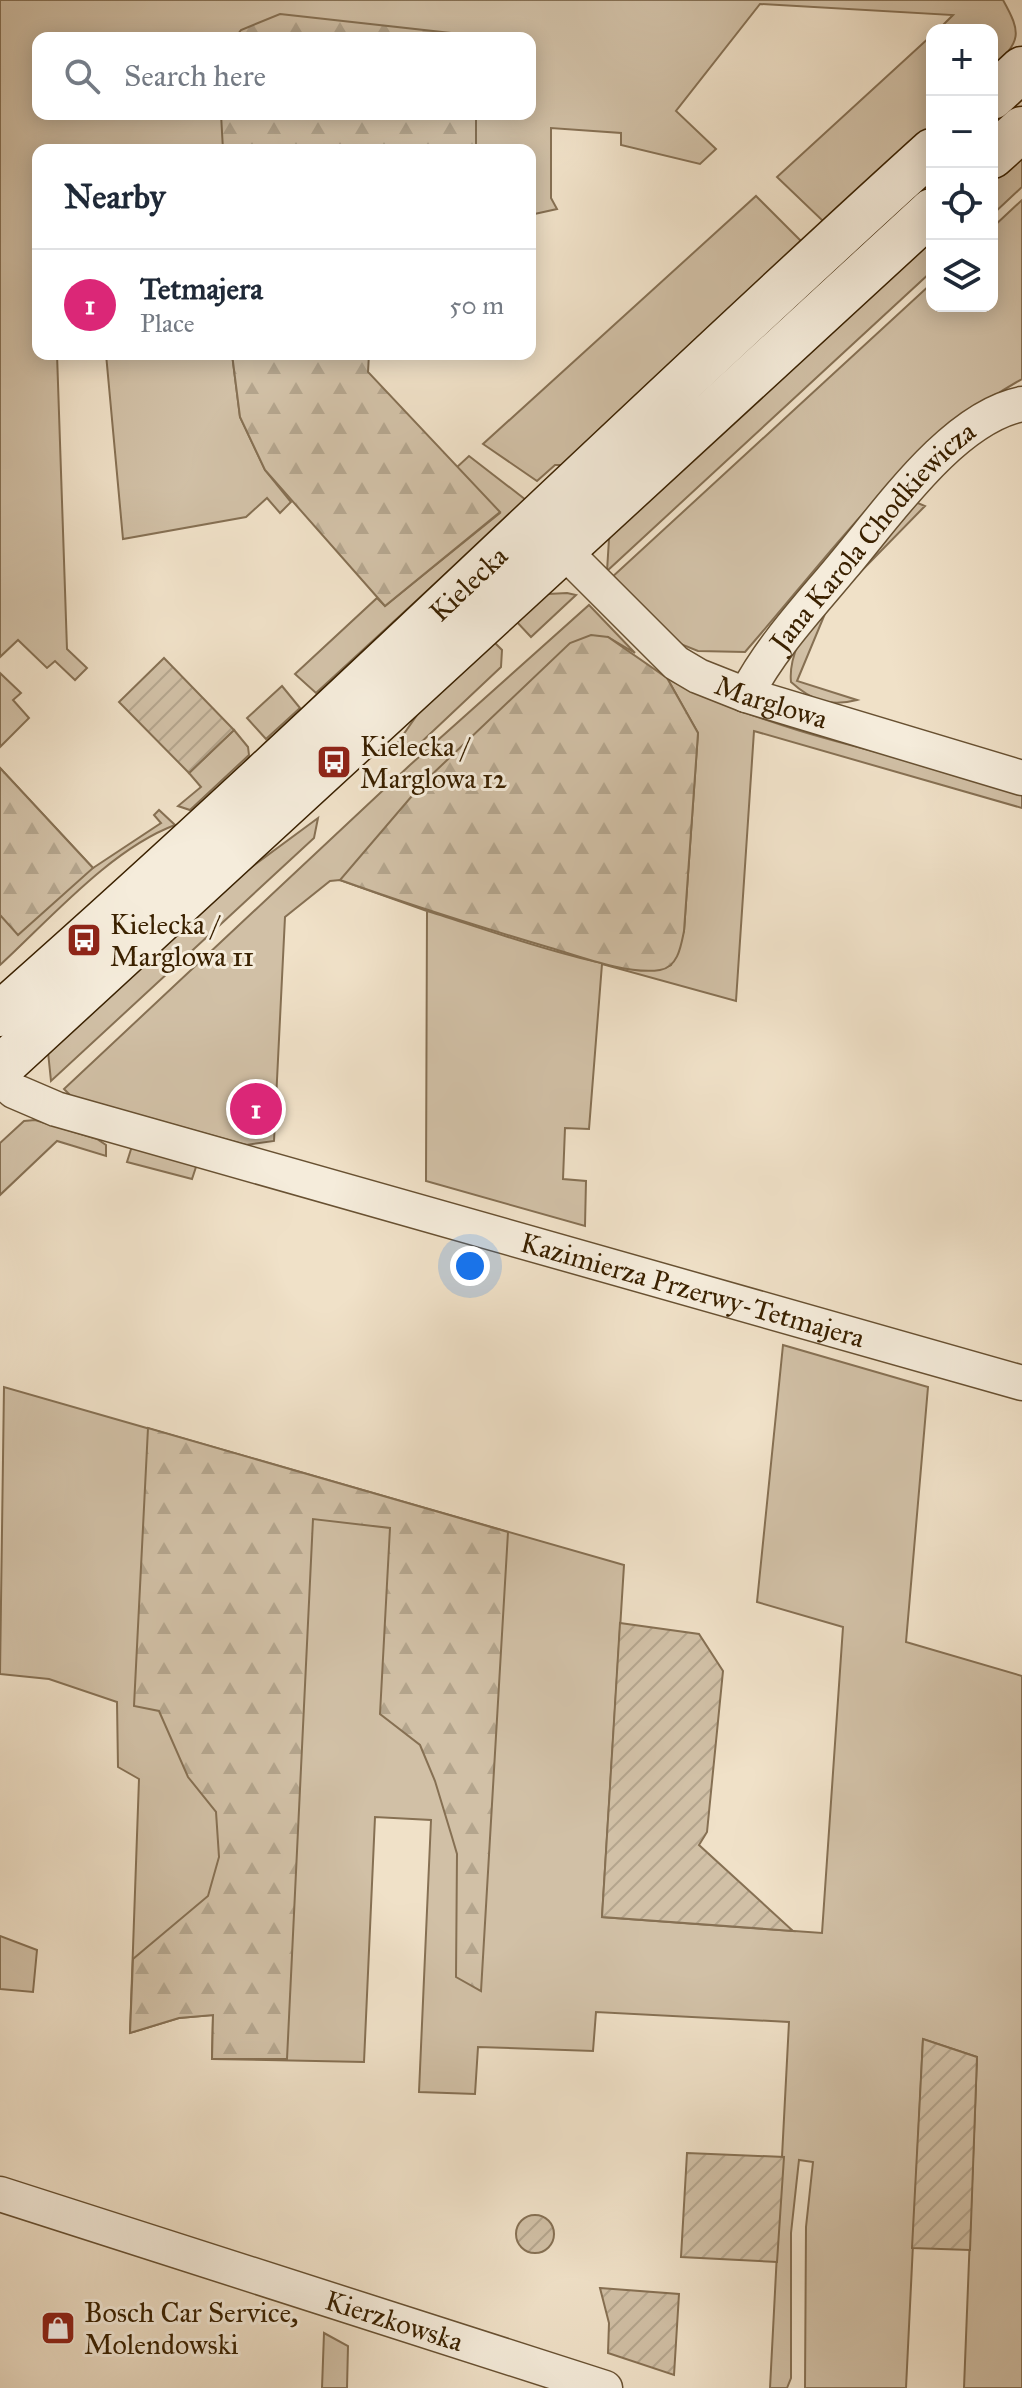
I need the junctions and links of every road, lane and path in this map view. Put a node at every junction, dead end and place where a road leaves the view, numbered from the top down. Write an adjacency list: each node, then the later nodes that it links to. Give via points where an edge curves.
1 (1022, 69): 2 (main road)
2 (993, 96)
3 (1022, 129): 4 (main road)
4 (998, 151)
5 (926, 157): 8 (main road, Kielecka)
6 (926, 217): 10 (main road, Kielecka)
7 (1022, 404): 11 (street, Jana Karola Chodkiewicza, via 986,418 920,475 774,648)
8 (577, 477): 9 (main road, Kielecka); 10 (street, via 565,510)
9 (517, 536): 10 (street, Marglowa); 13 (main road, Kielecka)
10 (563, 550): 11 (street, Marglowa, via 676,663); 14 (main road, Kielecka)
11 (746, 695): 12 (street, Marglowa)
12 (1022, 778)
13 (0, 1014)
14 (0, 1068)
15 (0, 1079): 16 (street, Kazimierza Przerwy-Tetmajera, via 56,1109)
16 (1022, 1383)
17 (0, 2194): 18 (street, Kierzkowska)
18 (605, 2388)

